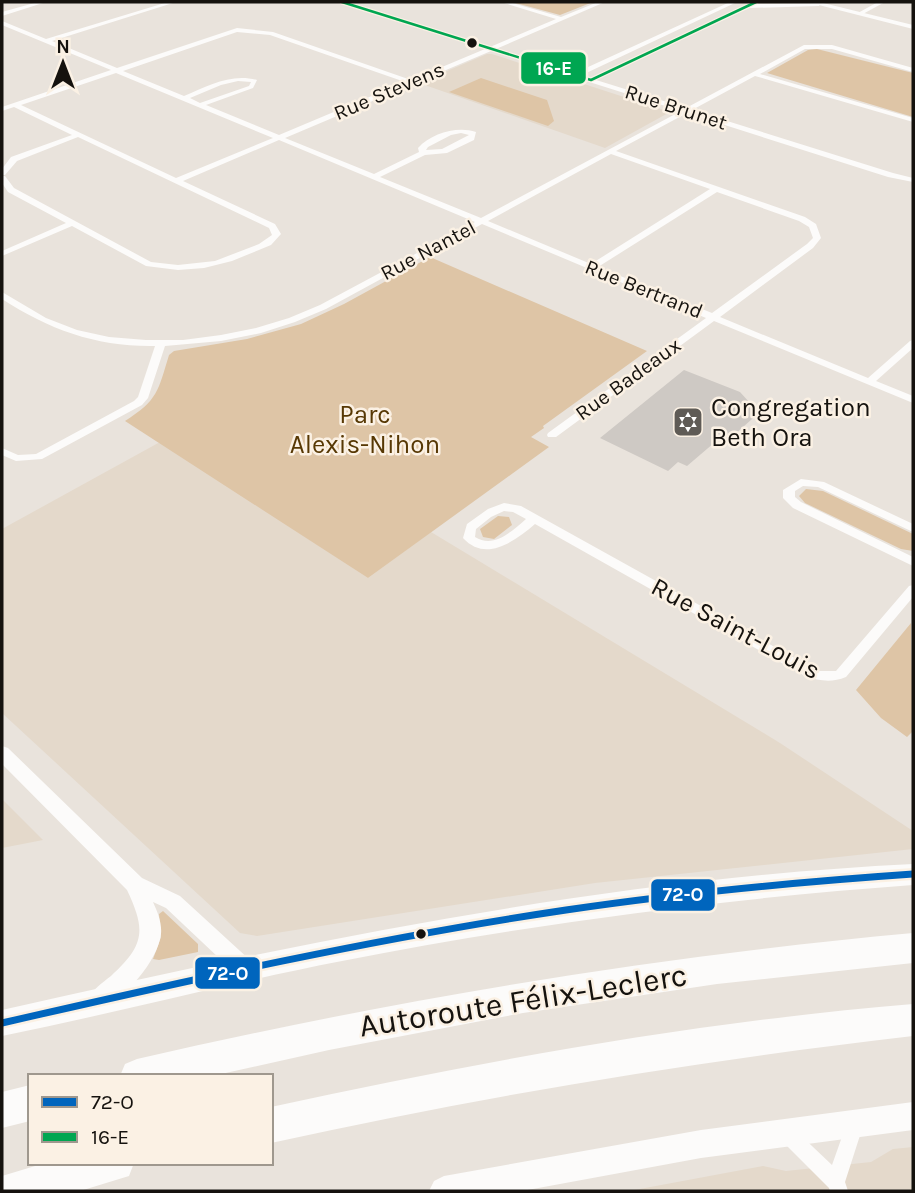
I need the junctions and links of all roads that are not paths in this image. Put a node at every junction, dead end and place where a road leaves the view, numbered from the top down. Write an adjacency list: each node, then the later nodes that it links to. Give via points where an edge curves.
1 (43, 2): 13 (street)
2 (173, 2): 17 (street)
3 (342, 2): 18 (street, Rue Brunet)
4 (504, 2): 14 (street)
5 (602, 2): 14 (street, Rue Stevens)
6 (734, 2): 22 (street)
7 (756, 2): 11 (street)
8 (831, 2): 12 (street)
9 (882, 2): 12 (street)
10 (815, 3): 11 (street); 12 (street)
11 (748, 6): 23 (street)
12 (862, 12): 16 (street)
13 (2, 14)
14 (561, 19): 18 (street, Rue Stevens)
15 (2, 23): 17 (street, Rue Bertrand)
16 (913, 25)
17 (47, 41): 19 (street, Rue Bertrand)
18 (490, 48): 22 (street, Rue Brunet); 24 (street, Rue Stevens)
19 (114, 70): 24 (street, via 228,32 247,30 271,33); 25 (street, Rue Bertrand); 26 (street)
20 (913, 70): 21 (street, Rue Nantel, via 832,47 804,47)
21 (754, 74): 29 (street, Rue Nantel); 30 (street)
22 (577, 75): 23 (street, Rue Brunet)
23 (591, 80): 29 (street, Rue Brunet)
24 (410, 82): 32 (street, Rue Stevens)
25 (184, 99): 27 (street, Rue Bertrand); 27 (street, via 234,80 255,81)
26 (15, 105): 28 (street); 31 (street)
27 (200, 105): 32 (street, Rue Bertrand)
28 (2, 109)
29 (688, 111): 33 (street, Rue Nantel); 36 (street, Rue Brunet)
30 (913, 120)
31 (78, 135): 35 (street, via 14,159); 39 (street)
32 (278, 138): 37 (street, Rue Bertrand); 39 (street, Rue Stevens)
33 (611, 152): 41 (street); 43 (street, Rue Nantel)
34 (423, 153): 34 (street, via 444,151 473,134 451,133 425,145); 37 (street)
35 (2, 175): 44 (street, via 10,190)
36 (891, 176): 38 (street, Rue Brunet); 40 (street, Rue Brunet)
37 (374, 177): 43 (street, Rue Bertrand)
38 (913, 180)
39 (176, 181): 44 (street, via 272,226 277,233 269,242 234,259 185,269 149,264)
40 (913, 186)
41 (716, 189): 42 (street); 46 (street)
42 (802, 219): 48 (street, Rue Badeaux, via 816,229 815,241)
43 (481, 222): 46 (street, Rue Bertrand); 49 (street, Rue Nantel, via 309,314 234,336)
44 (73, 223): 45 (street)
45 (2, 254)
46 (592, 267): 48 (street, Rue Bertrand)
47 (2, 295): 49 (street, Rue Nantel, via 43,321 79,333)
48 (713, 317): 51 (street, Rue Bertrand); 53 (street, Rue Badeaux)
49 (161, 343): 54 (street, via 138,403 38,457 16,458)
50 (913, 343): 51 (street)
51 (870, 382): 52 (street, Rue Bertrand)
52 (913, 400)
53 (552, 435)
54 (2, 451)
55 (534, 519): 55 (street, Rue Saint-Louis, via 502,506 471,527 469,538 493,546); 58 (street, Rue Saint-Louis, via 820,677 841,674)
56 (913, 528): 57 (street, via 820,484 801,482 789,490 789,498 797,505)
57 (913, 562)
58 (913, 589)
59 (2, 753): 61 (street)
60 (913, 874): 63 (main road, via 585,908)
61 (135, 884): 63 (street, via 173,902); 64 (street, via 150,920 148,947)
62 (913, 948): 67 (highway, Autoroute Félix-Leclerc, via 695,971 477,1004)
63 (244, 968): 64 (main road)
64 (98, 1000): 66 (main road)
65 (913, 1020): 72 (highway, via 732,1040 550,1068)
66 (2, 1023)
67 (146, 1074)
68 (28, 1103): 69 (highway)
69 (2, 1110)
70 (913, 1116): 71 (main road)
71 (855, 1123): 73 (main road); 75 (street)
72 (273, 1125)
73 (784, 1131): 75 (street); 77 (main road)
74 (108, 1165): 76 (highway)
75 (837, 1187)
76 (11, 1191)
77 (444, 1191)

